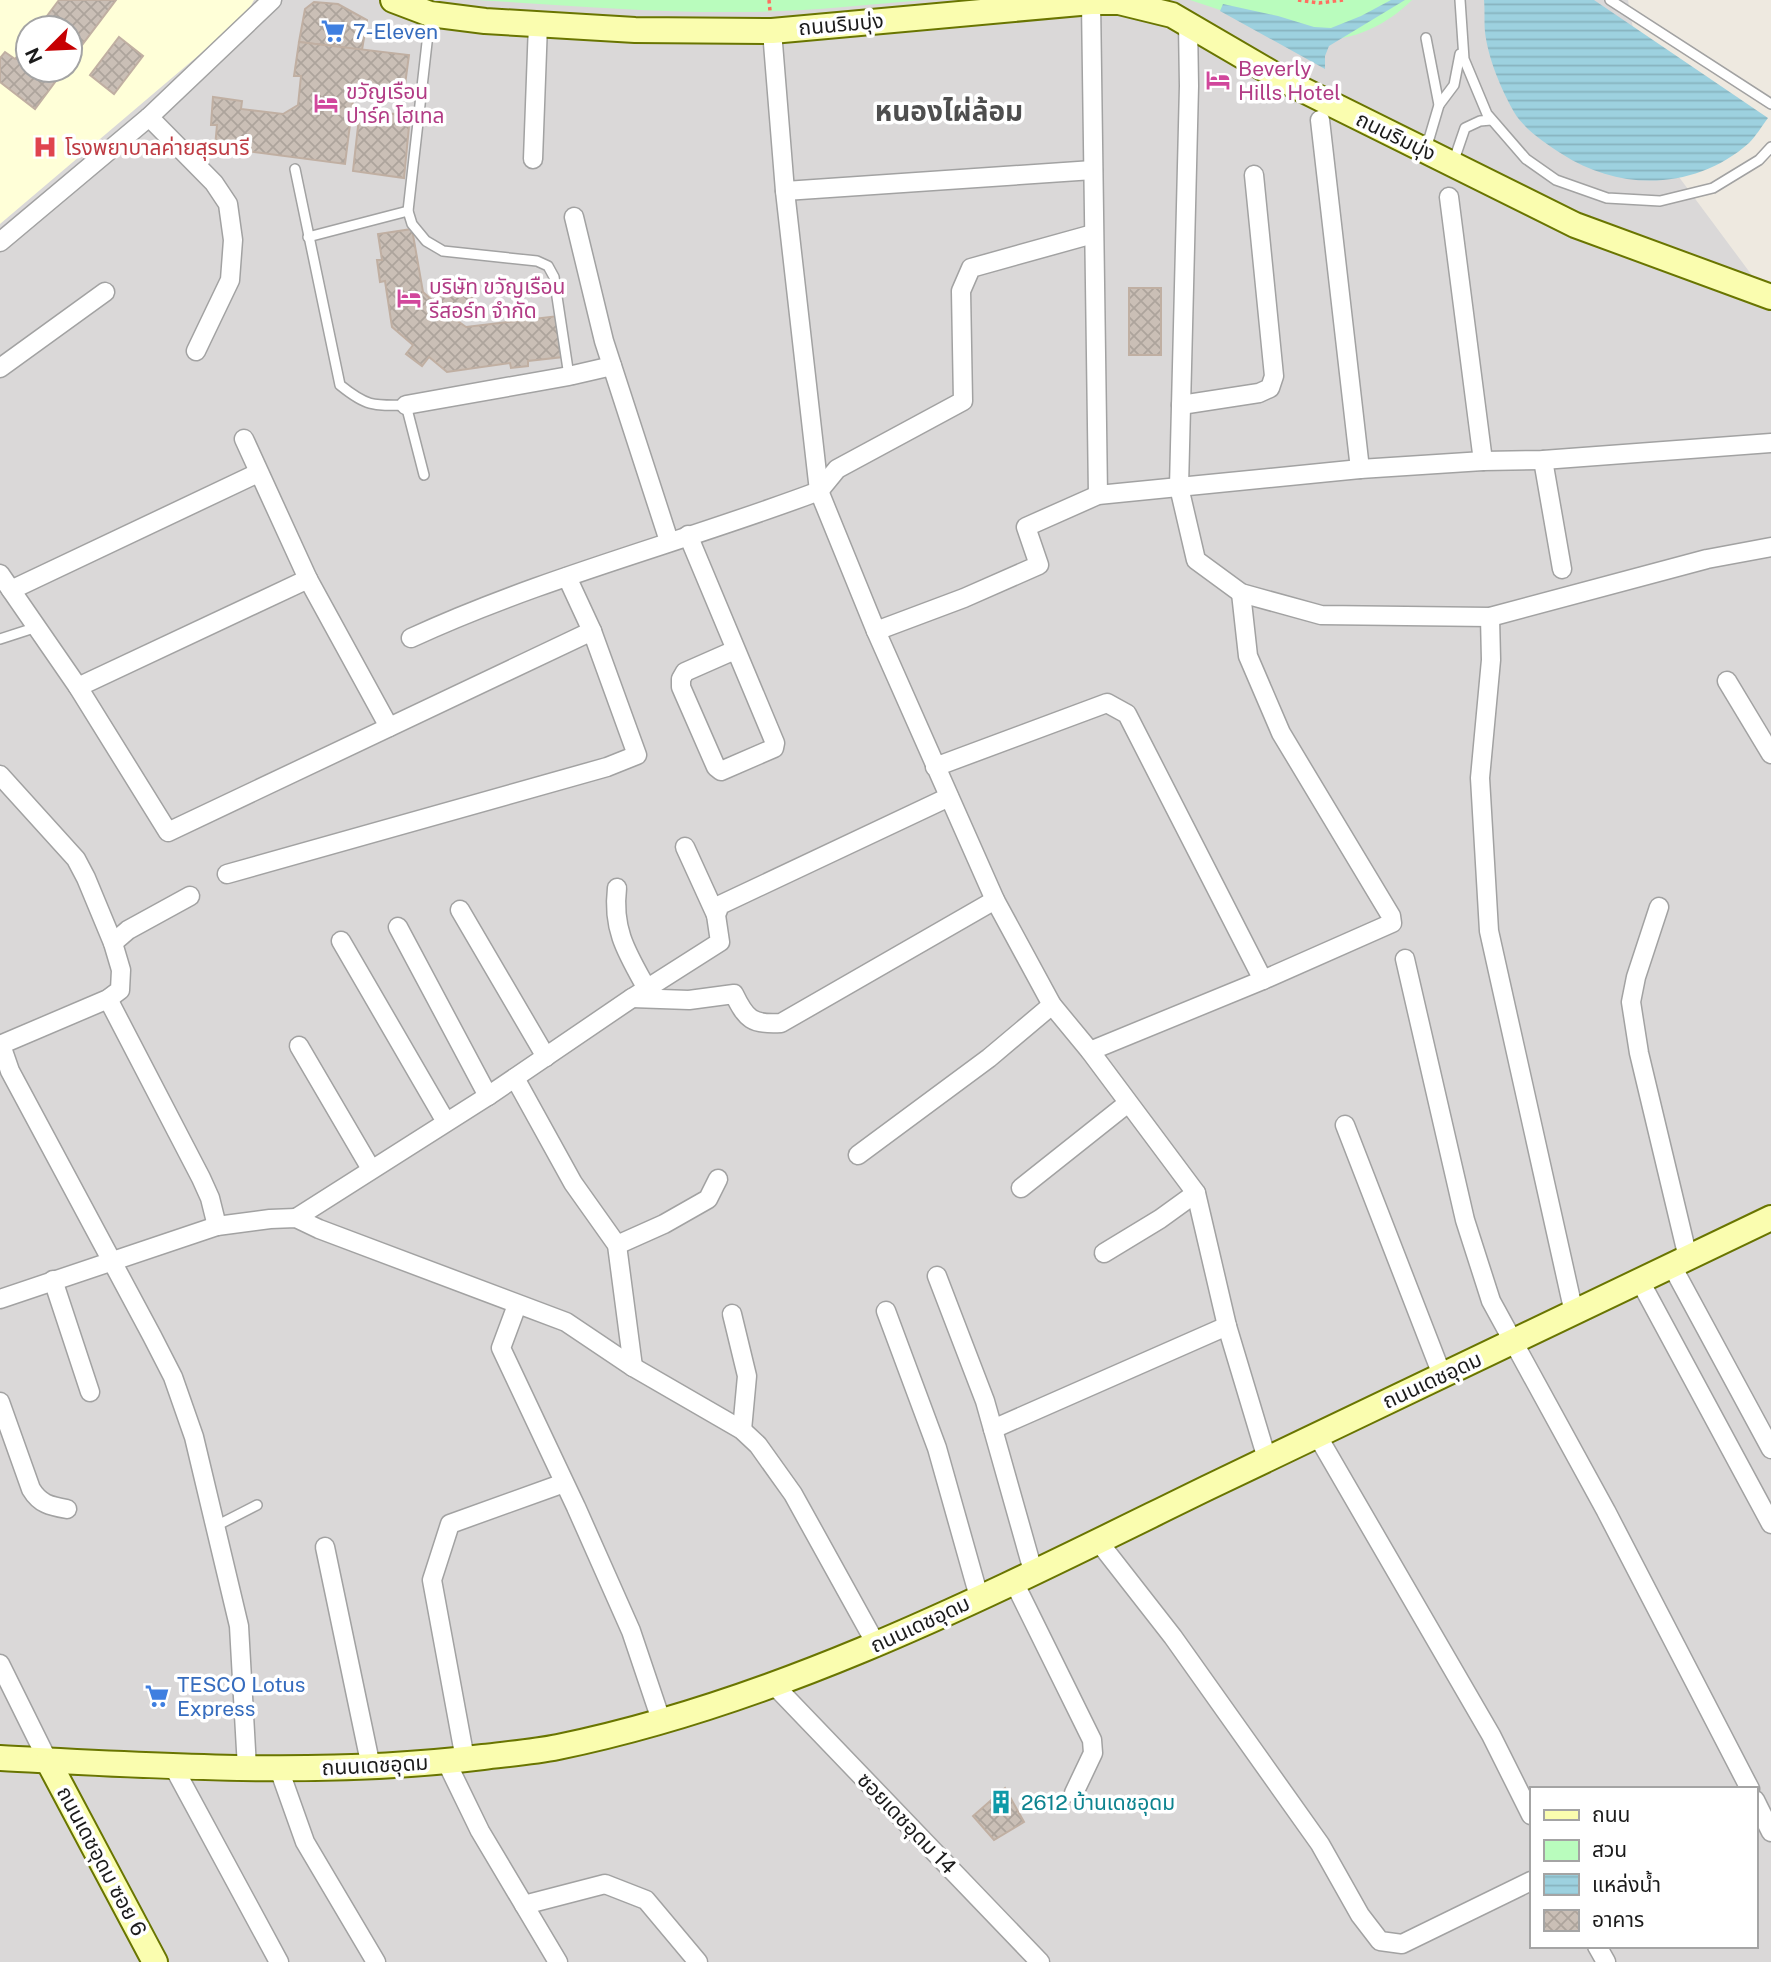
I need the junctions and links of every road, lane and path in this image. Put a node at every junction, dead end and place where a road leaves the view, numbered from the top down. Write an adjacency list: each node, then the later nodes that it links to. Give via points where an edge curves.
1 (272, 0): 16 (street)
2 (394, 0): 8 (main road, ถนนริมบุ่ง)
3 (1298, 0): 4 (path)
4 (1343, 0)
5 (1461, 0): 9 (lane)
6 (1610, 0): 14 (lane)
7 (1091, 2): 11 (main road, ถนนริมบุ่ง, via 1119,2 1172,15); 12 (main road, ถนนริมบุ่ง); 24 (street)
8 (430, 14): 10 (main road, ถนนริมบุ่ง); 28 (lane)
9 (1462, 16): 15 (lane, via 1457,77); 18 (lane, via 1464,59)
10 (538, 24): 12 (main road, ถนนริมบุ่ง, via 635,30); 21 (street)
11 (1188, 24): 20 (main road, ถนนริมบุ่ง, via 1284,81); 40 (street)
12 (772, 30): 26 (street)
13 (1426, 38): 15 (lane)
14 (1771, 104)
15 (1439, 105): 20 (lane)
16 (149, 117): 32 (street); 35 (street, via 215,183 228,204 233,240 230,280)
17 (1320, 120): 45 (street)
18 (1491, 120): 19 (lane, via 1526,159 1556,180 1606,198 1660,201 1713,188 1759,160); 22 (lane, via 1465,128)
19 (1771, 147)
20 (1426, 151): 22 (main road, ถนนริมบุ่ง)
21 (533, 159)
22 (1453, 164): 34 (main road, ถนนริมบุ่ง, via 1575,225)
23 (295, 169): 31 (lane)
24 (1093, 170): 26 (street); 30 (street)
25 (1254, 175): 40 (street, via 1274,376 1270,388 1259,393)
26 (785, 191): 49 (street)
27 (1449, 197): 44 (street)
28 (408, 211): 31 (lane); 38 (lane, via 426,241 443,251 548,266 554,277)
29 (574, 217): 36 (street)
30 (1093, 234): 49 (street, via 971,268 961,291 963,401 837,469); 50 (street)
31 (308, 237): 39 (lane, via 340,385 375,406)
32 (0, 242)
33 (105, 292): 37 (street)
34 (1771, 296)
35 (196, 351)
36 (612, 366): 38 (street); 52 (street)
37 (0, 368)
38 (571, 375): 39 (street)
39 (406, 405): 47 (lane)
40 (1181, 405): 48 (street)
41 (244, 439): 46 (street)
42 (1771, 443): 43 (street)
43 (1543, 460): 44 (street); 54 (street)
44 (1483, 461): 45 (street)
45 (1360, 470): 48 (street)
46 (258, 473): 57 (street); 58 (street)
47 (424, 475)
48 (1179, 487): 50 (street); 59 (street, via 1196,560)
49 (820, 491): 51 (street); 63 (street)
50 (1098, 495): 63 (street, via 1026,527 1039,565)
51 (688, 535): 52 (street); 66 (street)
52 (669, 541): 56 (street)
53 (1771, 547): 60 (street, via 1707,559)
54 (1562, 569)
55 (0, 574): 58 (street)
56 (567, 577): 62 (street); 64 (street)
57 (308, 579): 68 (street); 70 (street)
58 (11, 590): 61 (street)
59 (1241, 593): 60 (street, via 1321,615); 88 (street, via 1248,656 1280,733 1392,923)
60 (1490, 617): 120 (street, via 1491,660 1480,778 1489,931)
61 (37, 627): 65 (lane); 68 (street)
62 (592, 631): 70 (street); 77 (street, via 636,755 594,771)
63 (876, 631): 73 (street)
64 (411, 638)
65 (0, 639)
66 (735, 650): 66 (street, via 775,743 774,748 721,771 681,679 685,672)
67 (1727, 681): 71 (street)
68 (78, 687): 70 (street, via 168,832)
69 (1771, 719): 71 (street)
70 (389, 727)
71 (1755, 729): 72 (street)
72 (1771, 754)
73 (935, 767): 75 (street); 88 (street, via 1107,703 1127,714)
74 (0, 775): 86 (street, via 76,859)
75 (949, 797): 80 (street); 83 (street, via 720,905)
76 (685, 847): 83 (street)
77 (227, 874)
78 (617, 888): 89 (street, via 615,907 621,938)
79 (190, 896): 86 (street)
80 (995, 900): 89 (street, via 781,1023 763,1025 744,1015 734,994 689,1000); 91 (street)
81 (1660, 907): 113 (street, via 1631,1002)
82 (460, 910): 95 (street)
83 (716, 915): 89 (street, via 720,942)
84 (398, 927): 98 (street)
85 (341, 941): 100 (street)
86 (113, 943): 90 (street, via 121,970 120,990)
87 (1405, 959): 123 (street, via 1465,1220 1491,1301)
88 (1263, 980): 94 (street)
89 (639, 993): 95 (street)
90 (108, 999): 92 (street); 109 (street, via 201,1178)
91 (1052, 1005): 94 (street); 102 (street)
92 (1, 1045): 96 (street)
93 (299, 1046): 103 (street)
94 (1090, 1051): 99 (street)
95 (546, 1056): 97 (street)
96 (5, 1073): 112 (street)
97 (515, 1078): 98 (street); 110 (street, via 573,1183)
98 (488, 1096): 100 (street)
99 (1128, 1103): 105 (street); 106 (street)
100 (446, 1122): 103 (street)
101 (1345, 1125): 125 (street)
102 (858, 1155)
103 (371, 1169): 107 (street)
104 (718, 1178): 110 (street, via 708,1199)
105 (1021, 1188)
106 (1196, 1193): 111 (street); 122 (street)
107 (296, 1218): 109 (street); 118 (street)
108 (1771, 1218): 113 (main road, ถนนเดชอุดม)
109 (217, 1226): 112 (street)
110 (617, 1245): 124 (street)
111 (1104, 1253)
112 (111, 1261): 115 (street); 137 (street, via 173,1377 194,1437)
113 (1680, 1262): 116 (main road, ถนนเดชอุดม); 131 (street)
114 (937, 1276): 128 (street)
115 (53, 1280): 117 (street); 126 (street)
116 (1640, 1281): 120 (main road, ถนนเดชอุดม); 136 (street)
117 (0, 1299)
118 (517, 1305): 124 (street, via 566,1322); 133 (street, via 501,1348)
119 (886, 1311): 141 (street, via 937,1448)
120 (1574, 1313): 123 (main road, ถนนเดชอุดม)
121 (732, 1314): 129 (street, via 747,1376)
122 (1227, 1326): 128 (street); 132 (street)
123 (1512, 1342): 125 (main road, ถนนเดชอุดม); 153 (street, via 1606,1511)
124 (633, 1367): 129 (street)
125 (1442, 1375): 130 (main road, ถนนเดชอุดม)
126 (90, 1392)
127 (0, 1402): 135 (street, via 38,1501)
128 (993, 1429): 140 (street)
129 (742, 1430): 142 (street, via 758,1444 793,1494)
130 (1317, 1435): 132 (main road, ถนนเดชอุดม); 156 (street, via 1491,1735)
131 (1771, 1449)
132 (1267, 1459): 138 (main road, ถนนเดชอุดม)
133 (564, 1483): 145 (street, via 631,1631); 147 (street, via 450,1524 432,1580)
134 (257, 1505): 137 (lane)
135 (67, 1509)
136 (1771, 1524)
137 (216, 1526): 151 (street, via 239,1626)
138 (1098, 1541): 140 (main road, ถนนเดชอุดม); 158 (street, via 1173,1637 1320,1844 1380,1941 1402,1944)
139 (325, 1547): 150 (street)
140 (1023, 1576): 141 (main road, ถนนเดชอุดม); 154 (street, via 1091,1740 1093,1753)
141 (979, 1597): 142 (main road, ถนนเดชอุดม)
142 (876, 1644): 144 (main road, ถนนเดชอุดม)
143 (0, 1664): 148 (street)
144 (774, 1685): 145 (main road, ถนนเดชอุดม); 165 (street, ซอยเดชอุดม 14)
145 (662, 1723): 147 (main road, ถนนเดชอุดม, via 554,1748)
146 (0, 1758): 148 (main road, ถนนเดชอุดม)
147 (455, 1760): 150 (main road, ถนนเดชอุดม); 159 (street, via 480,1831)
148 (48, 1761): 149 (main road, ถนนเดชอุดม); 160 (main road, ถนนเดชอุดม ซอย 6)
149 (173, 1766): 151 (main road, ถนนเดชอุดม); 161 (street)
150 (370, 1767): 152 (main road, ถนนเดชอุดม)
151 (247, 1768): 152 (main road, ถนนเดชอุดม)
152 (279, 1769): 162 (street, via 305,1842)
153 (1747, 1787)
154 (1074, 1793)
155 (1757, 1806): 157 (street)
156 (1530, 1813)
157 (1771, 1832)
158 (1530, 1881)
159 (524, 1905): 163 (street); 164 (street, via 604,1884 646,1900)
160 (156, 1962)
161 (279, 1962)
162 (376, 1962)
163 (558, 1962)
164 (698, 1962)
165 (1040, 1962)

